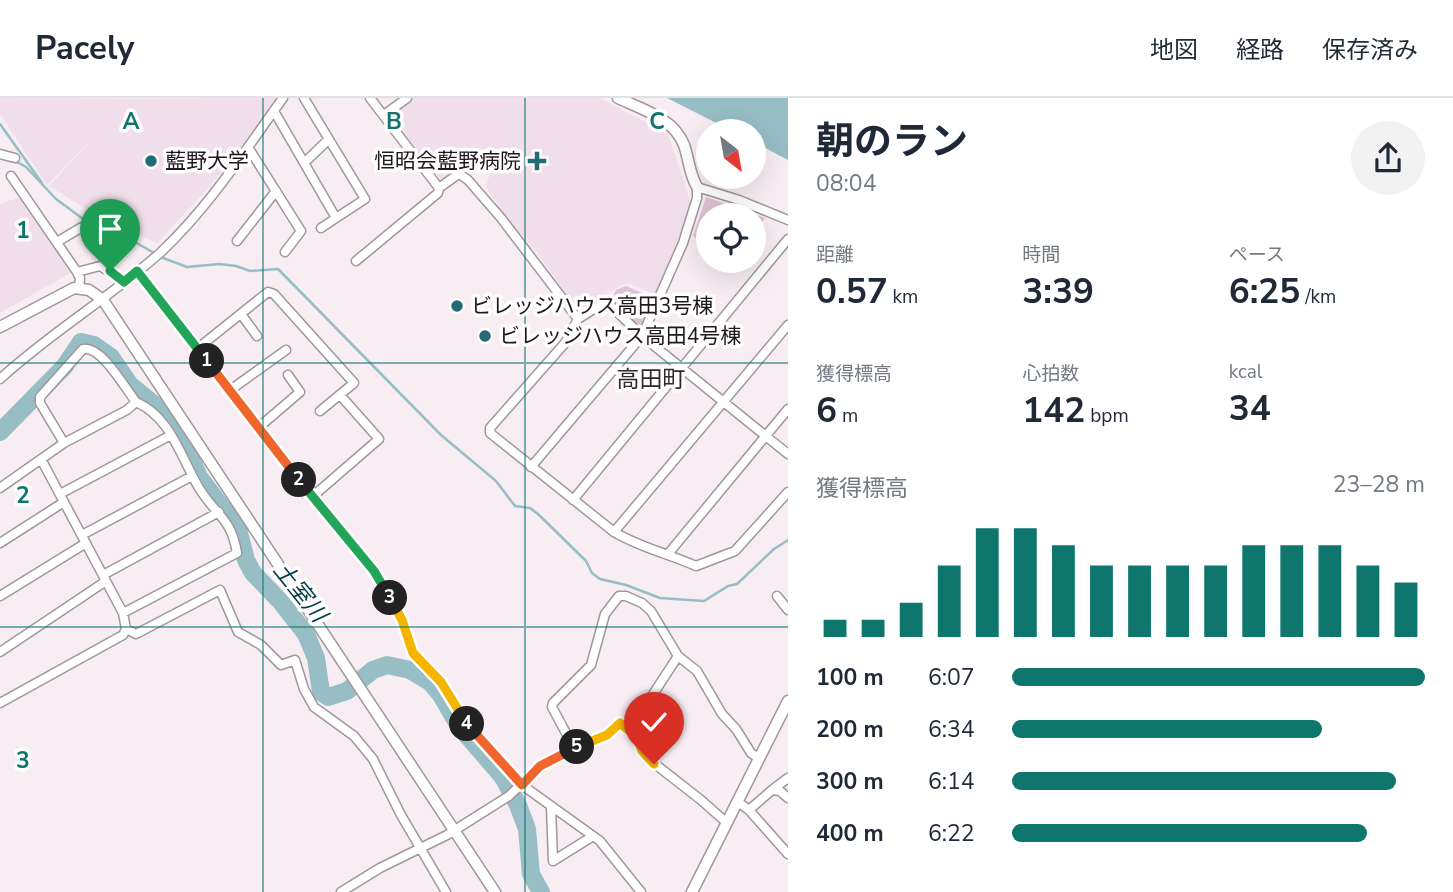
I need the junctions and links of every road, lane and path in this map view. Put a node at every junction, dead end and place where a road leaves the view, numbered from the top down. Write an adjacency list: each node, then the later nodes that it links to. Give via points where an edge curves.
1 (284, 98): 6 (street)
2 (304, 98): 8 (street)
3 (369, 98): 7 (street)
4 (407, 98): 7 (street)
5 (618, 98): 14 (street, via 659,117 675,130 684,143)
6 (274, 111): 9 (street); 12 (street)
7 (384, 116): 15 (street)
8 (328, 140): 12 (street); 19 (street, via 365,199)
9 (248, 147): 18 (street); 28 (street, via 197,216)
10 (0, 154): 11 (street)
11 (15, 158)
12 (304, 163): 19 (street)
13 (11, 176): 25 (street, via 26,189)
14 (696, 185)
15 (439, 188): 27 (street); 34 (street, via 457,175 468,180)
16 (697, 189): 38 (street, via 684,243)
17 (703, 189): 20 (street)
18 (276, 191): 24 (street); 26 (street, via 301,231)
19 (337, 218): 22 (street)
20 (788, 220)
21 (82, 227): 25 (street)
22 (321, 228)
23 (788, 239): 41 (street)
24 (237, 241)
25 (57, 242): 29 (street)
26 (285, 252)
27 (356, 261)
28 (137, 271): 30 (street); 39 (street)
29 (77, 272): 30 (street, via 100,266); 31 (street)
30 (124, 282): 32 (street)
31 (79, 288): 32 (street, via 93,291); 36 (street)
32 (103, 300): 43 (street); 89 (street)
33 (240, 314): 37 (street); 39 (street); 45 (street, via 268,292 274,294 354,383)
34 (578, 319): 38 (street, via 603,303); 56 (street, via 565,342 490,428 490,433)
35 (788, 325): 47 (street)
36 (0, 327)
37 (257, 336)
38 (642, 336): 41 (street); 56 (street)
39 (198, 348): 44 (street)
40 (286, 350): 44 (street)
41 (681, 368): 47 (street); 62 (street)
42 (288, 375): 50 (street, via 300,392)
43 (0, 379)
44 (229, 391): 50 (street)
45 (340, 395): 49 (street); 60 (street, via 379,439)
46 (136, 402): 51 (street, via 148,407); 53 (street); 53 (street, via 105,359 90,348 83,349 40,397)
47 (724, 402): 52 (street); 64 (street)
48 (788, 409): 52 (street)
49 (320, 411)
50 (258, 428): 60 (street)
51 (171, 435): 57 (street); 61 (street)
52 (765, 437): 54 (street); 67 (street)
53 (64, 443): 55 (street)
54 (788, 454)
55 (41, 459): 58 (street); 61 (street)
56 (531, 467): 62 (street)
57 (192, 476): 63 (street); 65 (street)
58 (0, 488)
59 (788, 492): 67 (street, via 735,551 696,566)
60 (312, 497): 82 (street, via 374,571 402,620 413,653)
61 (62, 498): 65 (street); 66 (street)
62 (573, 500): 64 (street)
63 (219, 512): 68 (street); 72 (street, via 234,534 237,553)
64 (614, 532): 67 (street)
65 (84, 539): 68 (street); 69 (street)
66 (0, 543)
67 (668, 554)
68 (104, 578): 72 (street); 74 (street)
69 (0, 596)
70 (778, 596): 71 (street)
71 (788, 610)
72 (123, 613): 73 (street)
73 (126, 629): 77 (street, via 123,635); 91 (street, via 136,634 220,590 239,632 281,665 295,660 314,707 340,723 365,748)
74 (0, 652)
75 (678, 656): 78 (street); 79 (street, via 647,607 626,596 615,598 605,614 591,664 553,703); 80 (street, via 697,671 722,714)
76 (788, 701): 80 (street)
77 (0, 703)
78 (633, 725)
79 (574, 748): 82 (street, via 540,766); 88 (street, via 607,735 620,723 637,737 654,764)
80 (758, 758): 85 (street)
81 (788, 778): 83 (street)
82 (522, 785): 86 (street); 89 (street)
83 (772, 790): 84 (street); 87 (street)
84 (788, 798)
85 (738, 802): 87 (street); 88 (street)
86 (551, 806): 90 (street); 90 (street, via 553,861)
87 (750, 810): 92 (street)
88 (727, 824): 97 (street)
89 (454, 830): 91 (street); 95 (street)
90 (593, 836): 96 (street)
91 (421, 848): 93 (street); 94 (street)
92 (788, 854)
93 (341, 892)
94 (446, 892)
95 (495, 892)
96 (641, 892)
97 (692, 892)

